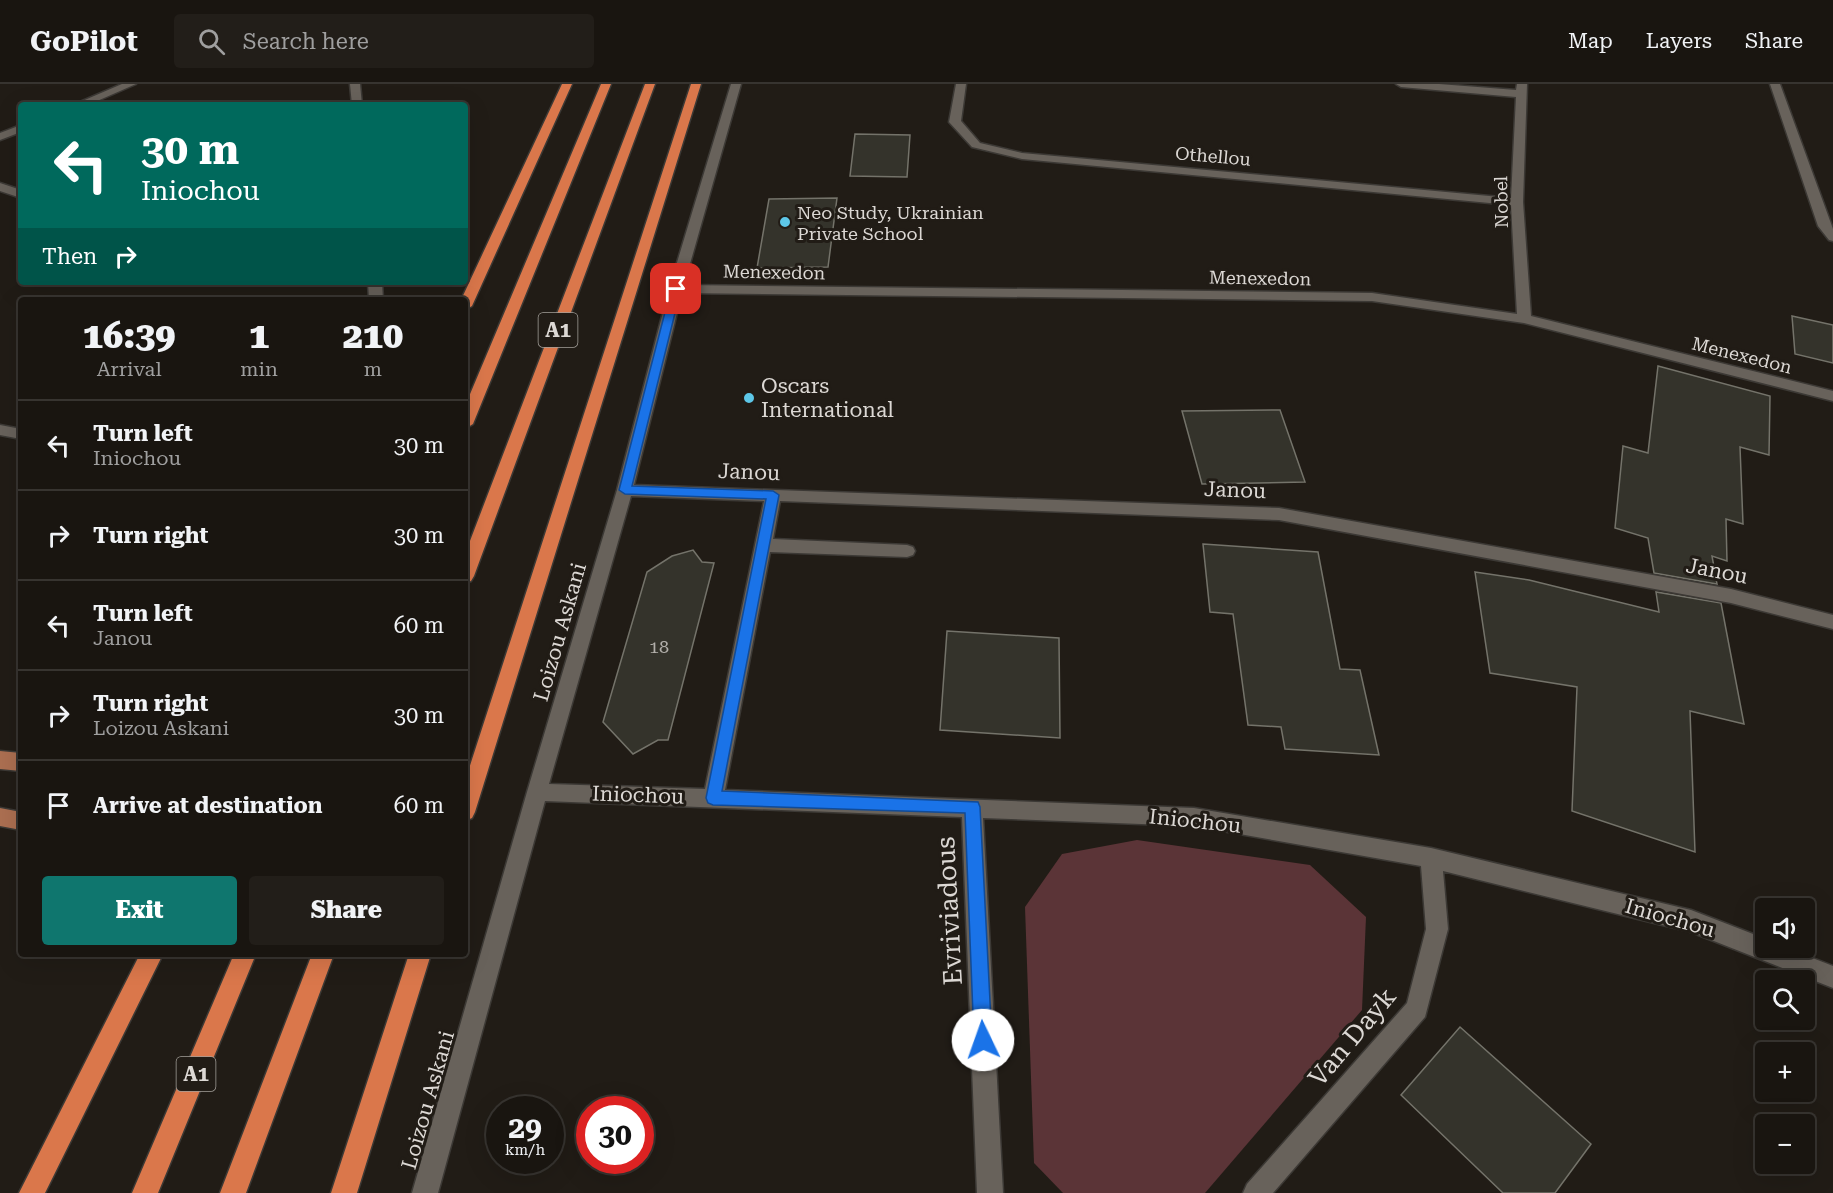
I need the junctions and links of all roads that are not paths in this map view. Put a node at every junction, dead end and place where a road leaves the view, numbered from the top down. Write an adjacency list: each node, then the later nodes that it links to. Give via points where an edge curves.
1 (131, 84): 12 (street)
2 (355, 84): 13 (street)
3 (567, 84): 21 (highway)
4 (606, 84): 24 (highway, A1)
5 (650, 84): 31 (highway, A1)
6 (696, 84): 37 (highway)
7 (736, 84): 20 (street, Loizou Askani)
8 (961, 84): 18 (street, Othellou, via 955,122 976,145 1022,156)
9 (1401, 84): 11 (street)
10 (1775, 84): 19 (street, via 1824,226)
11 (1522, 89): 18 (street, Nobel)
12 (86, 102)
13 (357, 102)
14 (18, 129): 15 (street)
15 (0, 137)
16 (0, 187): 17 (street)
17 (18, 193)
18 (1517, 202): 22 (street, Nobel)
19 (1833, 237)
20 (676, 289): 22 (street, Menexedon, via 1372,297); 27 (street, Loizou Askani)
21 (468, 299)
22 (1524, 319): 23 (street, Menexedon)
23 (1833, 396)
24 (468, 417)
25 (0, 430): 26 (street)
26 (18, 433)
27 (625, 490): 28 (street, Janou); 35 (street, Loizou Askani)
28 (773, 495): 29 (street); 32 (street, Janou, via 1279,514 1731,596)
29 (763, 545): 30 (street); 36 (street)
30 (907, 551)
31 (468, 568)
32 (1833, 622)
33 (0, 760): 34 (main road)
34 (18, 762)
35 (537, 792): 36 (street, Iniochou); 51 (street, Loizou Askani)
36 (713, 798): 38 (street, Iniochou)
37 (468, 803)
38 (972, 807): 41 (street, Iniochou, via 1194,817); 52 (street, Evriviadous)
39 (0, 817): 40 (main road)
40 (18, 820)
41 (1431, 858): 46 (street, Iniochou, via 1691,921); 53 (street, Van Dayk, via 1437,929 1418,1009)
42 (150, 957): 47 (highway)
43 (244, 957): 48 (highway, A1)
44 (321, 957): 49 (highway)
45 (419, 957): 50 (highway)
46 (1833, 977)
47 (32, 1193)
48 (146, 1193)
49 (232, 1193)
50 (344, 1193)
51 (425, 1193)
52 (990, 1193)
53 (1256, 1193)

